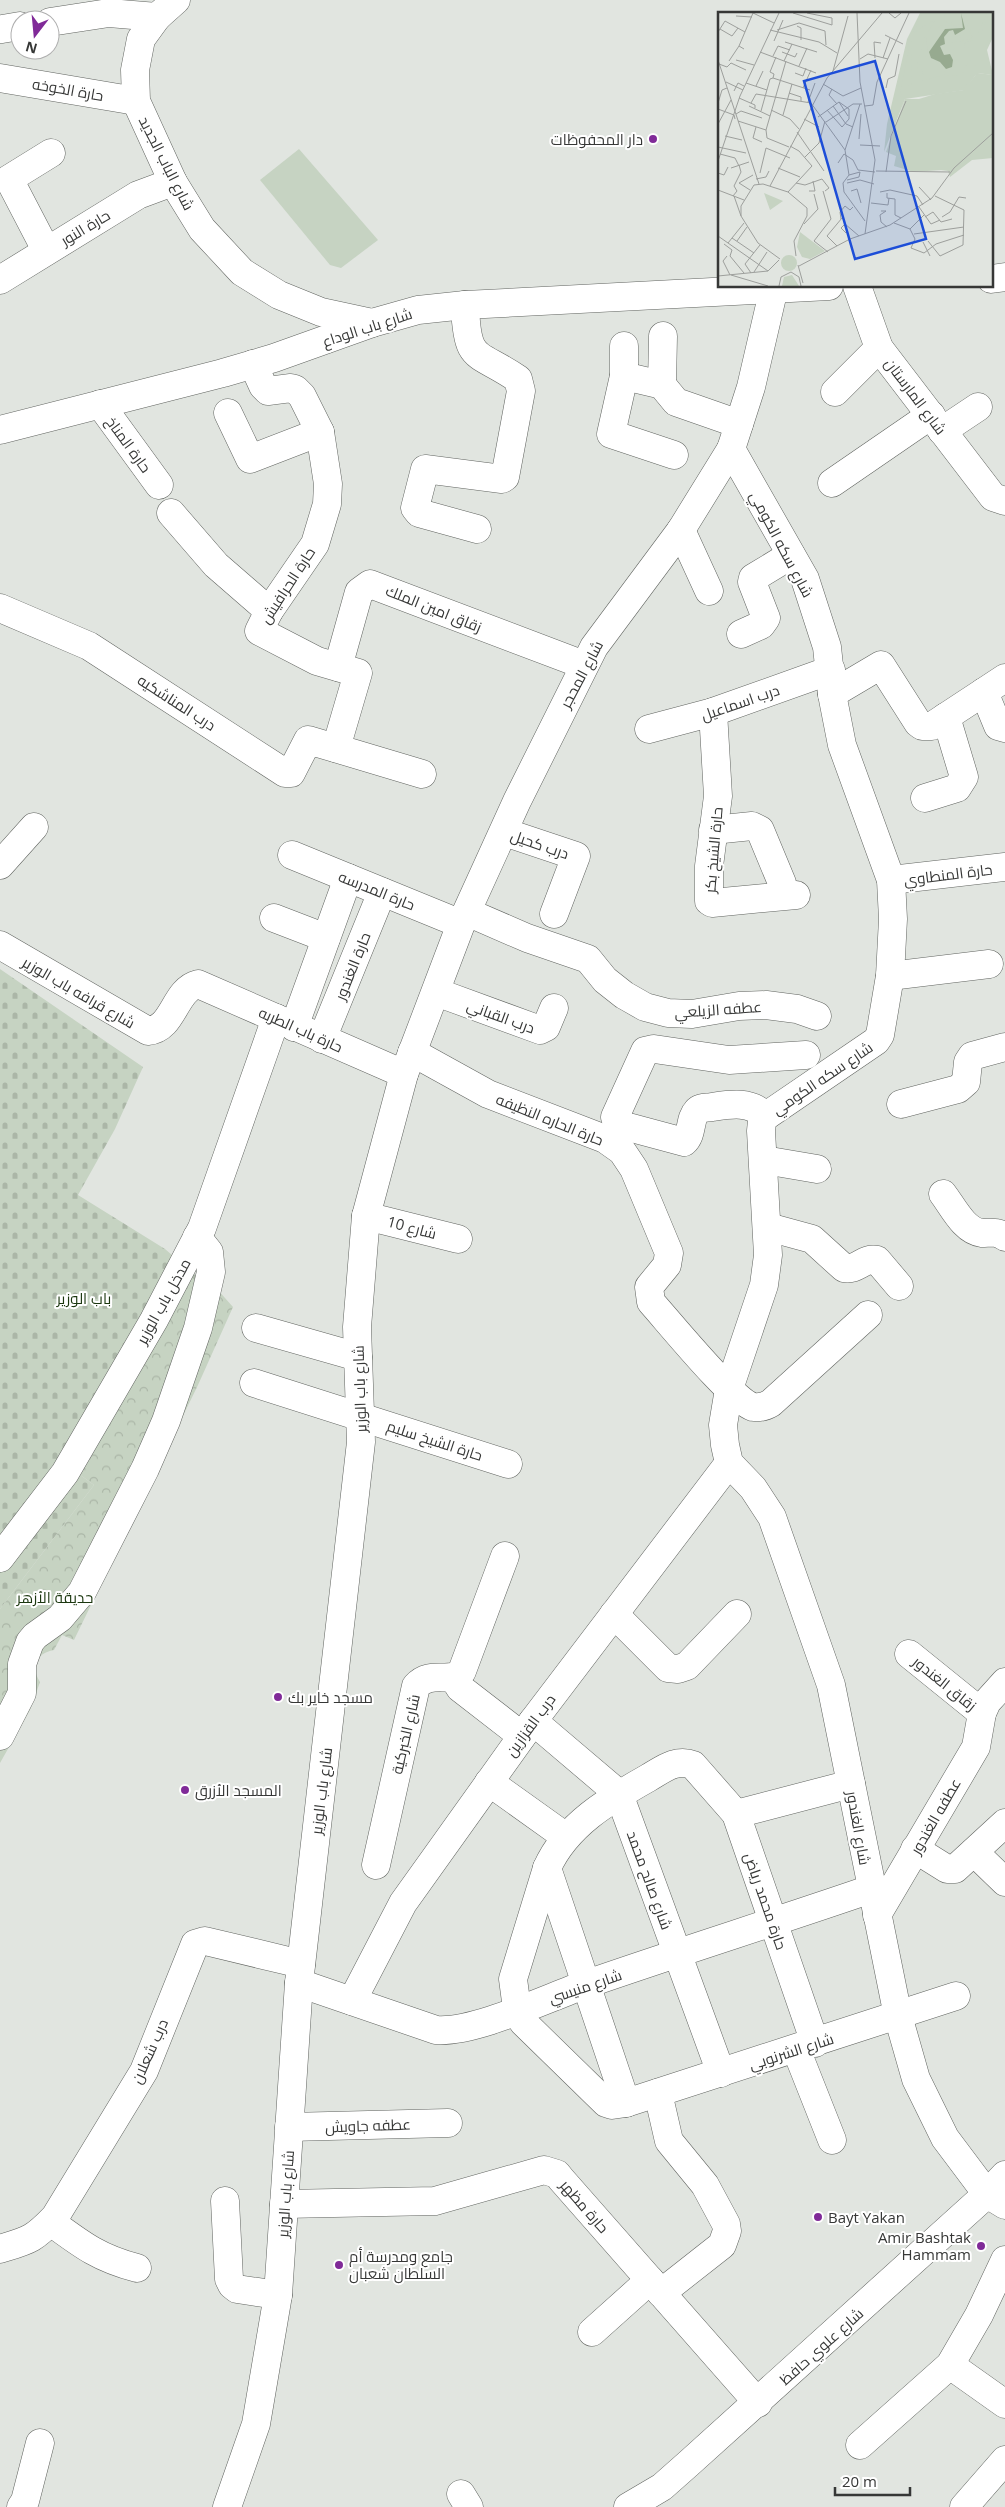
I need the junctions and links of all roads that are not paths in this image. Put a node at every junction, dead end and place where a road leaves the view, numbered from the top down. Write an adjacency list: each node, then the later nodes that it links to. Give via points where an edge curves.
1 (167, 9): 2 (street); 4 (street, شارع الباب الجديد, via 142,39 135,70)
2 (60, 20)
3 (0, 78): 4 (street, حارة الخوخه)
4 (136, 101): 6 (street, شارع الباب الجديد)
5 (51, 153): 7 (street, via 9,179)
6 (173, 182): 7 (street, حارة النور, via 138,194); 14 (street, شارع الباب الجديد, via 202,229 242,272 279,295 321,312)
7 (46, 250): 10 (street, حارة النور)
8 (1005, 277): 9 (street)
9 (992, 279)
10 (0, 280)
11 (774, 288): 13 (street, شارع باب الوداع); 28 (street, شارع المحجر, via 751,387)
12 (858, 288): 17 (street, شارع المارستان)
13 (465, 305): 14 (street, شارع باب الوداع, via 418,310); 34 (street, via 470,347 477,355 518,380 521,392 505,477 425,469 415,508 419,513)
14 (372, 323): 18 (street, شارع باب الوداع)
15 (663, 336): 20 (street)
16 (624, 346): 19 (street)
17 (879, 348): 21 (street); 25 (street, شارع المارستان)
18 (253, 364): 22 (street, شارع باب الوداع); 27 (street, حارة الحرافيش, via 268,391 291,388 299,392)
19 (624, 376): 20 (street); 29 (street, via 611,434)
20 (662, 385): 28 (street, via 676,402)
21 (835, 392)
22 (100, 404): 26 (street, شارع باب الوداع); 31 (street, حارة المناخ)
23 (978, 407): 25 (street)
24 (228, 413): 27 (street, via 250,459)
25 (937, 423): 30 (street); 32 (street, شارع المارستان)
26 (0, 430)
27 (320, 432): 39 (street, حارة الحرافيش, via 328,484 322,525 304,562)
28 (735, 436): 35 (street, شارع المحجر); 36 (street, شارع سكه الكومي)
29 (674, 455)
30 (832, 483)
31 (159, 484)
32 (999, 499)
33 (171, 513): 39 (street, via 216,565)
34 (477, 529)
35 (681, 530): 37 (street); 41 (street, شارع المحجر, via 616,615)
36 (791, 555): 40 (street, via 753,578 766,618); 43 (street, شارع سكه الكومي, via 805,579 819,619)
37 (709, 591)
38 (0, 608): 49 (street, درب المناشكيه, via 89,646 285,773 291,773 308,740)
39 (268, 610): 42 (street, حارة الحرافيش, via 259,627 262,634 317,661)
40 (741, 634)
41 (584, 665): 42 (street, زقاق امين الملك, via 370,584 360,592); 54 (street, شارع المحجر)
42 (338, 667): 49 (street, حارة الحرافيش, via 358,673)
43 (831, 682): 45 (street, درب اسماعيل); 46 (street, درب اسماعيل, via 881,665 918,723 932,726); 59 (street, شارع سكه الكومي, via 842,745)
44 (994, 685): 46 (street); 48 (street, via 998,726)
45 (713, 712): 47 (street, درب اسماعيل); 53 (street, حارة الشيخ بكر, via 718,796)
46 (946, 717): 51 (street, via 964,777 957,788)
47 (649, 728)
48 (1005, 728)
49 (336, 748): 50 (street)
50 (422, 774)
51 (925, 798)
52 (34, 826): 56 (street)
53 (713, 830): 53 (street, حارة الشيخ بكر, via 710,902 789,889 760,830 752,826)
54 (504, 832): 61 (street, درب كحيل, via 576,856); 63 (street, شارع المحجر)
55 (292, 856): 58 (street, حارة المدرسه)
56 (0, 865)
57 (1005, 867): 59 (street, حارة المنطاوي)
58 (348, 878): 60 (street, حارة المدرسه); 64 (street, مدخل باب الوزير)
59 (891, 880): 67 (street, شارع سكه الكومي)
60 (382, 892): 63 (street, حارة المدرسه); 73 (street, حارة الغندور)
61 (554, 914)
62 (274, 918): 64 (street)
63 (464, 918): 69 (street, شارع المحجر); 71 (street, عطفه الزيلعي, via 588,959 605,980 645,1007 668,1013 692,1014 766,1005 797,1009)
64 (326, 938): 72 (street, مدخل باب الوزير)
65 (0, 945): 68 (street, شارع قرافه باب الوزير, via 148,1031 162,1026 186,989)
66 (989, 964): 67 (street)
67 (890, 976): 78 (street, شارع سكه الكومي, via 880,1035 876,1041)
68 (198, 984): 72 (street, حارة باب الطربه)
69 (436, 992): 70 (street, درب القباني, via 540,1030 546,1027); 76 (street, شارع المحجر)
70 (554, 1008)
71 (817, 1016)
72 (285, 1023): 73 (street, حارة باب الطربه); 85 (street, مدخل باب الوزير)
73 (322, 1039): 76 (street, حارة باب الطربه)
74 (1005, 1048): 77 (street, via 972,1056 968,1062 966,1082 961,1088)
75 (806, 1055): 78 (street, via 730,1060 654,1049 645,1051 615,1117 617,1124 684,1142 700,1109 736,1103 758,1109)
76 (408, 1063): 82 (street, شارع باب الوزير); 92 (street, حارة الحاره النظيفه, via 605,1138 622,1152 634,1169 669,1252 667,1265 650,1287 651,1302)
77 (901, 1104)
78 (766, 1116): 79 (street, شارع سكه الكومي, via 761,1131)
79 (764, 1160): 80 (street); 83 (street, شارع سكه الكومي)
80 (817, 1169)
81 (943, 1194): 84 (street, via 969,1228)
82 (366, 1216): 86 (street, شارع 10); 90 (street, شارع باب الوزير, via 356,1328)
83 (768, 1227): 87 (street, via 812,1238 844,1268 877,1260); 92 (street, شارع سكه الكومي, via 764,1285)
84 (1005, 1237)
85 (197, 1238): 97 (street, مدخل باب الوزير, via 154,1320 65,1473); 105 (street, via 209,1252 211,1272 198,1328 166,1421 82,1592 60,1618 30,1642 22,1664 22,1693)
86 (458, 1239)
87 (899, 1286)
88 (868, 1315): 92 (street, حارة الحاره النظيفه, via 771,1403 752,1407)
89 (256, 1328): 90 (street)
90 (358, 1357): 93 (street, شارع باب الوزير)
91 (254, 1383): 93 (street, حارة الشيخ سليم)
92 (728, 1389): 94 (street, شارع سكه الكومي, via 724,1425)
93 (362, 1417): 95 (street, حارة الشيخ سليم); 120 (street, شارع باب الوزير)
94 (730, 1463): 98 (street, درب القزازين); 107 (street, شارع الغندور, via 772,1517 831,1685)
95 (508, 1464)
96 (505, 1556): 101 (street, via 462,1671)
97 (0, 1558)
98 (614, 1614): 99 (street, via 668,1668 678,1669 687,1666); 104 (street, درب القزازين)
99 (738, 1614)
100 (909, 1654): 103 (street, زقاق الغندور)
101 (453, 1678): 104 (street, شارع صالح محمد, via 460,1688); 114 (street, شارع الخبركية, via 428,1677 416,1686)
102 (1005, 1682): 103 (street)
103 (982, 1713): 112 (street, عطفه الغندور, via 976,1747)
104 (527, 1728): 106 (street, درب القزازين); 108 (street, شارع صالح محمد)
105 (0, 1736)
106 (489, 1782): 111 (street); 123 (street, درب القزازين, via 403,1903)
107 (851, 1784): 109 (street); 117 (street, شارع الغندور)
108 (619, 1794): 109 (street, حارة محمد رياض, via 674,1764 687,1762 699,1770); 111 (street); 119 (street, شارع صالح محمد)
109 (736, 1814): 118 (street, حارة محمد رياض)
110 (1005, 1823): 113 (street)
111 (566, 1837): 115 (street)
112 (915, 1849): 113 (street, via 951,1870 958,1868); 117 (street, عطفه الغندور)
113 (974, 1852): 116 (street)
114 (376, 1864)
115 (546, 1868): 121 (street); 124 (street, via 513,1979)
116 (1005, 1882)
117 (874, 1902): 118 (street, شارع منيسي); 125 (street, شارع الغندور)
118 (774, 1922): 119 (street, شارع منيسي); 126 (street, حارة محمد رياض)
119 (678, 1955): 121 (street, شارع منيسي); 127 (street, شارع صالح محمد)
120 (300, 1973): 123 (street, شارع منيسي); 131 (street, شارع باب الوزير); 136 (street, درب شعلان, via 205,1941 192,1947 144,2071)
121 (586, 1984): 124 (street, شارع منيسي); 129 (street)
122 (956, 1996): 125 (street, شارع الشرنوبي)
123 (352, 2001): 124 (street, شارع منيسي, via 436,2030 450,2031)
124 (517, 2009): 129 (street, via 523,2022 600,2099 612,2105)
125 (898, 2016): 126 (street, شارع الشرنوبي); 133 (street, شارع الغندور, via 916,2079 945,2138)
126 (806, 2046): 127 (street, شارع الشرنوبي); 132 (street, حارة محمد رياض)
127 (721, 2073): 128 (street, شارع الشرنوبي)
128 (658, 2092): 129 (street, شارع الشرنوبي); 140 (street, via 669,2141 705,2185 726,2224 726,2238 716,2249)
129 (626, 2103)
130 (448, 2122): 131 (street, عطفه جاويش)
131 (289, 2127): 135 (street, شارع باب الوزير)
132 (832, 2140)
133 (999, 2191): 144 (street, شارع علوي حافظ)
134 (225, 2201): 141 (street, via 232,2285 237,2289)
135 (284, 2204): 140 (street, حارة مظهر, via 435,2201 537,2171 550,2171 561,2179); 141 (street, شارع باب الوزير)
136 (51, 2222): 137 (street, درب شعلان, via 22,2244); 139 (street, via 108,2260)
137 (1, 2243)
138 (1005, 2260): 143 (street)
139 (137, 2268)
140 (656, 2287): 142 (street); 144 (street, حارة مظهر)
141 (278, 2294): 152 (street, شارع باب الوزير, via 256,2424)
142 (592, 2332)
143 (950, 2365): 145 (street); 147 (street)
144 (758, 2403): 153 (street, شارع علوي حافظ, via 662,2486)
145 (1005, 2404)
146 (40, 2443): 151 (street)
147 (860, 2445)
148 (1005, 2460): 154 (street)
149 (0, 2505): 150 (street)
150 (9, 2507)
151 (21, 2507)
152 (227, 2507)
153 (628, 2507)
154 (964, 2507)

